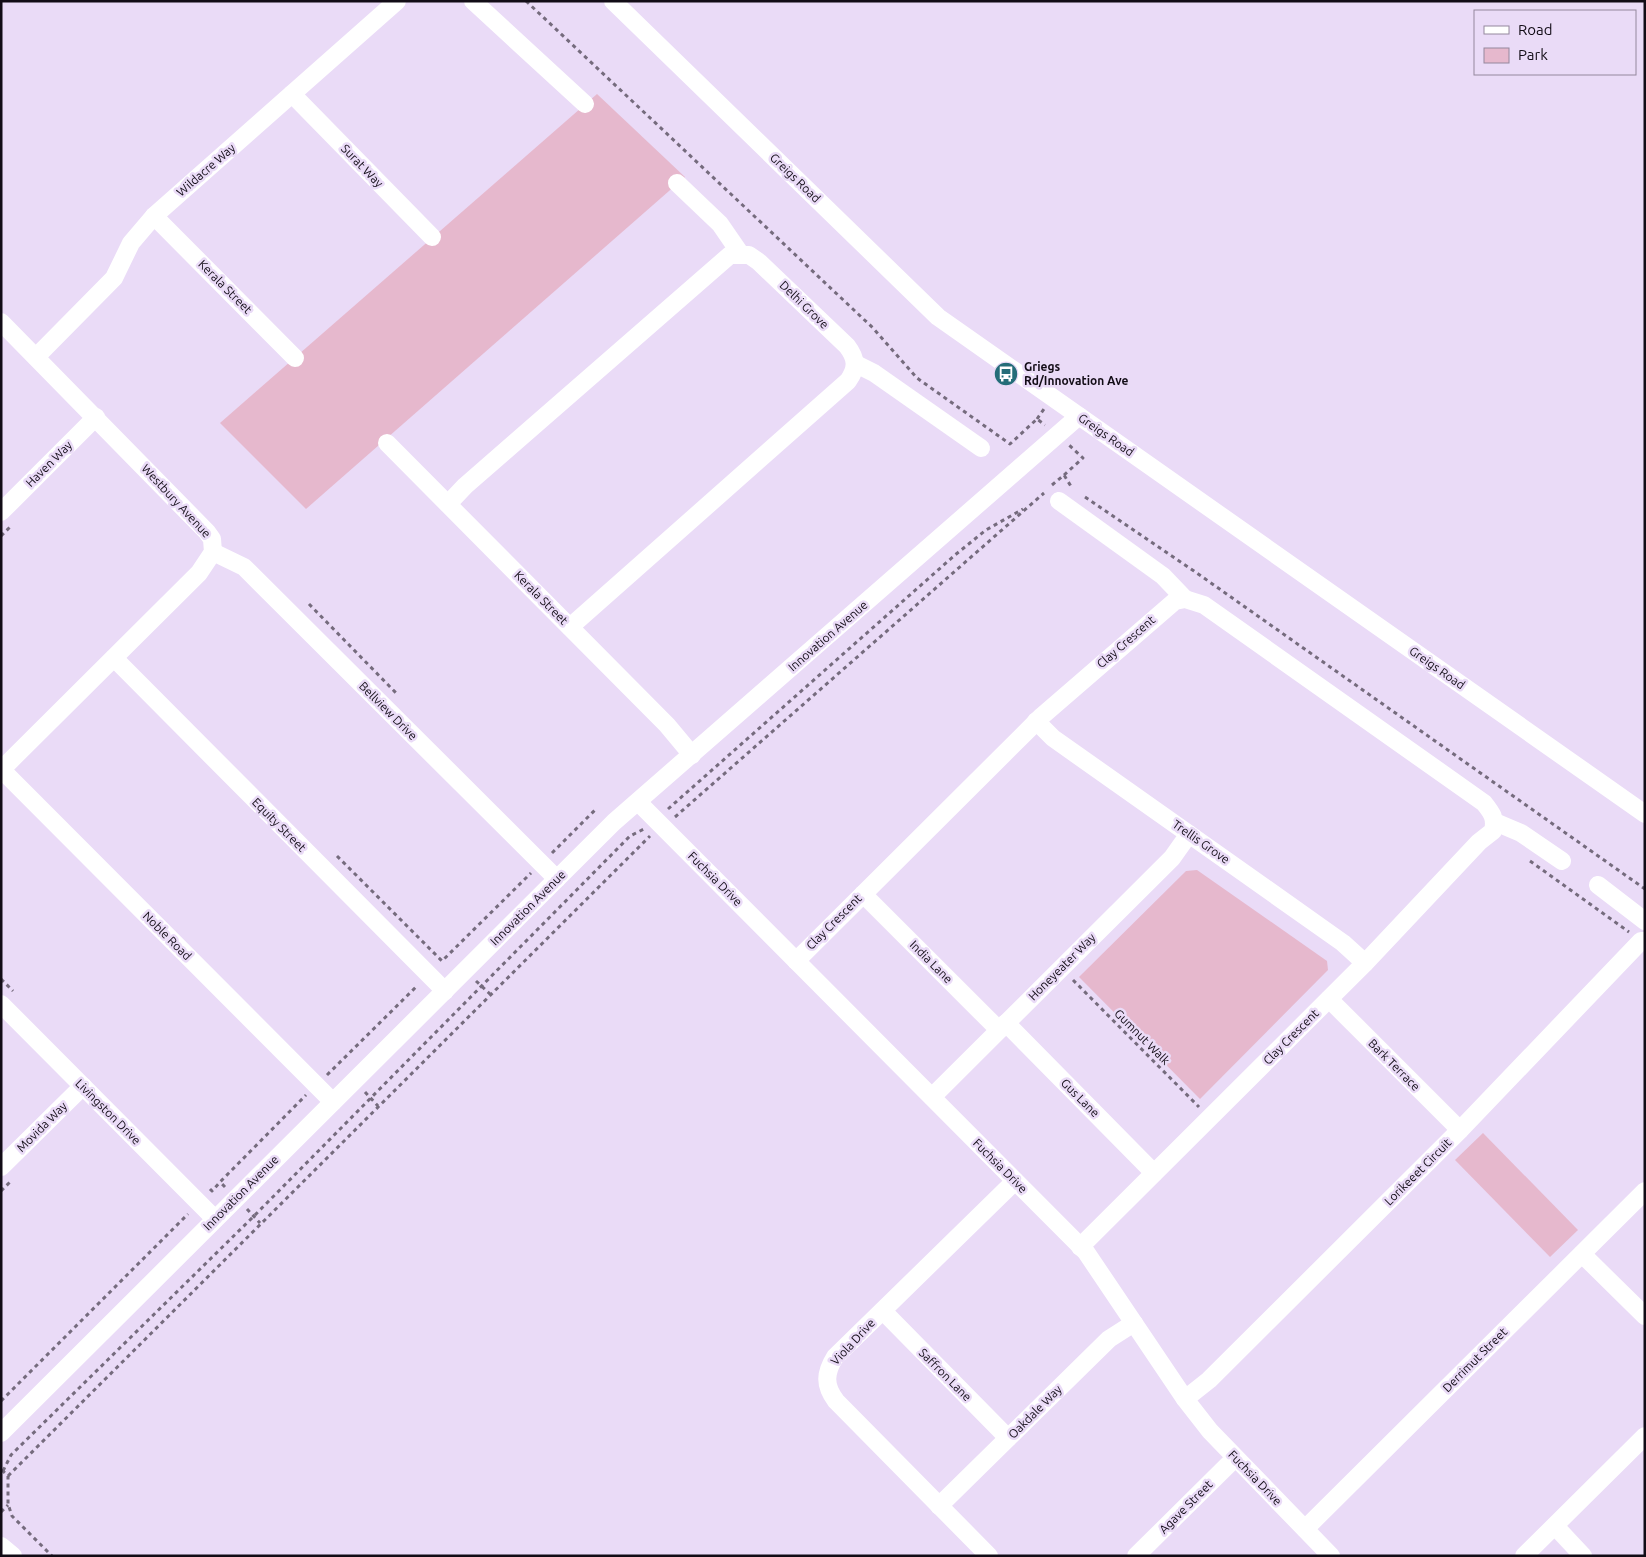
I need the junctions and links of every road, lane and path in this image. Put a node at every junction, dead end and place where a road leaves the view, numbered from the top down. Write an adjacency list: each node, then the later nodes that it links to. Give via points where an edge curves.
1 (397, 1): 5 (street, Wildacre Way)
2 (473, 1): 6 (street)
3 (526, 1): 17 (path, via 873,328 916,378 1010,444 1037,419)
4 (613, 1): 15 (street, Greigs Road, via 938,316)
5 (292, 94): 8 (street, Wildacre Way); 9 (street, Surat Way)
6 (584, 104)
7 (677, 183): 10 (street, via 720,224)
8 (154, 216): 12 (street, Wildacre Way, via 131,243 114,278); 13 (street, Kerala Street)
9 (432, 237)
10 (740, 254): 14 (street, Delhi Grove, via 749,255 759,262 850,350); 22 (street, via 730,255 720,263)
11 (1, 322): 12 (street, Westbury Avenue)
12 (36, 357): 16 (street, Westbury Avenue)
13 (295, 358)
14 (856, 364): 19 (street, via 874,373); 27 (street, via 848,381)
15 (1079, 416): 17 (street, Innovation Avenue); 34 (street, Greigs Road)
16 (96, 417): 24 (street, Haven Way); 25 (street, Westbury Avenue, via 208,532)
17 (1057, 435): 20 (path, via 1083,458); 30 (street, Innovation Avenue)
18 (387, 443): 22 (street, Kerala Street)
19 (981, 448)
20 (1064, 474): 23 (path); 44 (path, via 1071,487)
21 (1059, 501): 26 (street, via 1164,576)
22 (448, 504): 27 (street, Kerala Street)
23 (1031, 504): 36 (path, via 683,811); 36 (path, via 986,530 955,555 674,801)
24 (1, 512)
25 (213, 552): 28 (street, Westbury Avenue, via 200,573); 41 (street, Bellview Drive, via 244,567)
26 (1185, 599): 29 (street, Clay Crescent, via 1166,607); 35 (street, via 1204,605 1484,803)
27 (570, 627): 30 (street, Kerala Street, via 667,725)
28 (114, 658): 31 (street, Westbury Avenue); 51 (street, Equity Street)
29 (1036, 721): 37 (street, Trellis Grove, via 1053,738); 45 (street, Clay Crescent)
30 (692, 755): 32 (street, Innovation Avenue)
31 (1, 770): 57 (street, Noble Road)
32 (638, 802): 36 (street, Fuchsia Drive); 42 (street, Innovation Avenue)
33 (595, 810): 41 (path)
34 (1645, 814)
35 (1495, 822): 40 (street, via 1522,832); 49 (street, Clay Crescent, via 1493,831)
36 (660, 823): 48 (street, Fuchsia Drive); 78 (path, via 630,836 254,1216 11,1455); 79 (path)
37 (1189, 834): 49 (street, Trellis Grove); 50 (street, Honeyeater Way, via 1172,858)
38 (336, 855): 41 (path, via 442,961)
39 (1525, 858): 47 (path)
40 (1562, 861)
41 (541, 864): 42 (street, Bellview Drive)
42 (557, 879): 51 (street, Innovation Avenue)
43 (1598, 885): 46 (street)
44 (1645, 889)
45 (863, 894): 48 (street, Clay Crescent); 54 (street, India Lane)
46 (1645, 921)
47 (1643, 941): 59 (street, Lorikeeet Circuit)
48 (796, 961): 56 (street, Fuchsia Drive)
49 (1366, 962): 52 (street, Clay Crescent)
50 (1062, 968): 54 (street, Honeyeater Way); 58 (path, Gumnut Walk)
51 (445, 991): 57 (street, Innovation Avenue)
52 (1329, 999): 58 (street, Clay Crescent); 59 (street, Bark Terrace)
53 (1, 1004): 55 (street, Livingston Drive)
54 (1003, 1027): 56 (street, Honeyeater Way); 61 (street, Gus Lane)
55 (83, 1086): 60 (street, Movida Way); 65 (street, Livingston Drive)
56 (932, 1097): 62 (street, Fuchsia Drive)
57 (333, 1102): 66 (street, Innovation Avenue)
58 (1210, 1118): 61 (street, Clay Crescent)
59 (1460, 1130): 72 (street, Lorikeeet Circuit, via 1209,1380)
60 (1, 1167)
61 (1154, 1173): 67 (street, Clay Crescent)
62 (1015, 1181): 67 (street, Fuchsia Drive); 69 (street, Viola Drive)
63 (212, 1191): 65 (path)
64 (1645, 1191): 68 (street, Derrimut Street)
65 (199, 1203): 66 (street, Livingston Drive); 73 (path)
66 (215, 1219): 74 (street, Innovation Avenue)
67 (1080, 1247): 71 (street, Fuchsia Drive)
68 (1582, 1254): 70 (street); 84 (street, Derrimut Street)
69 (882, 1311): 76 (street, Saffron Lane); 81 (street, Viola Drive, via 836,1357 826,1379 830,1392)
70 (1645, 1316)
71 (1134, 1323): 72 (street, Fuchsia Drive); 76 (street, Oakdale Way, via 1109,1339)
72 (1185, 1399): 77 (street, Fuchsia Drive)
73 (1, 1401)
74 (2, 1431)
75 (1645, 1436): 83 (street)
76 (1008, 1438): 81 (street, Oakdale Way)
77 (1235, 1458): 84 (street, Fuchsia Drive); 87 (street, Agave Street)
78 (2, 1470): 79 (path)
79 (8, 1476): 80 (path)
80 (8, 1504): 82 (path); 85 (path, via 12,1516)
81 (940, 1506): 86 (street, Viola Drive)
82 (1, 1512)
83 (1555, 1526): 89 (street); 90 (street)
84 (1305, 1529): 88 (street, Fuchsia Drive)
85 (52, 1556)
86 (988, 1556)
87 (1136, 1556)
88 (1331, 1556)
89 (1524, 1556)
90 (1583, 1556)

